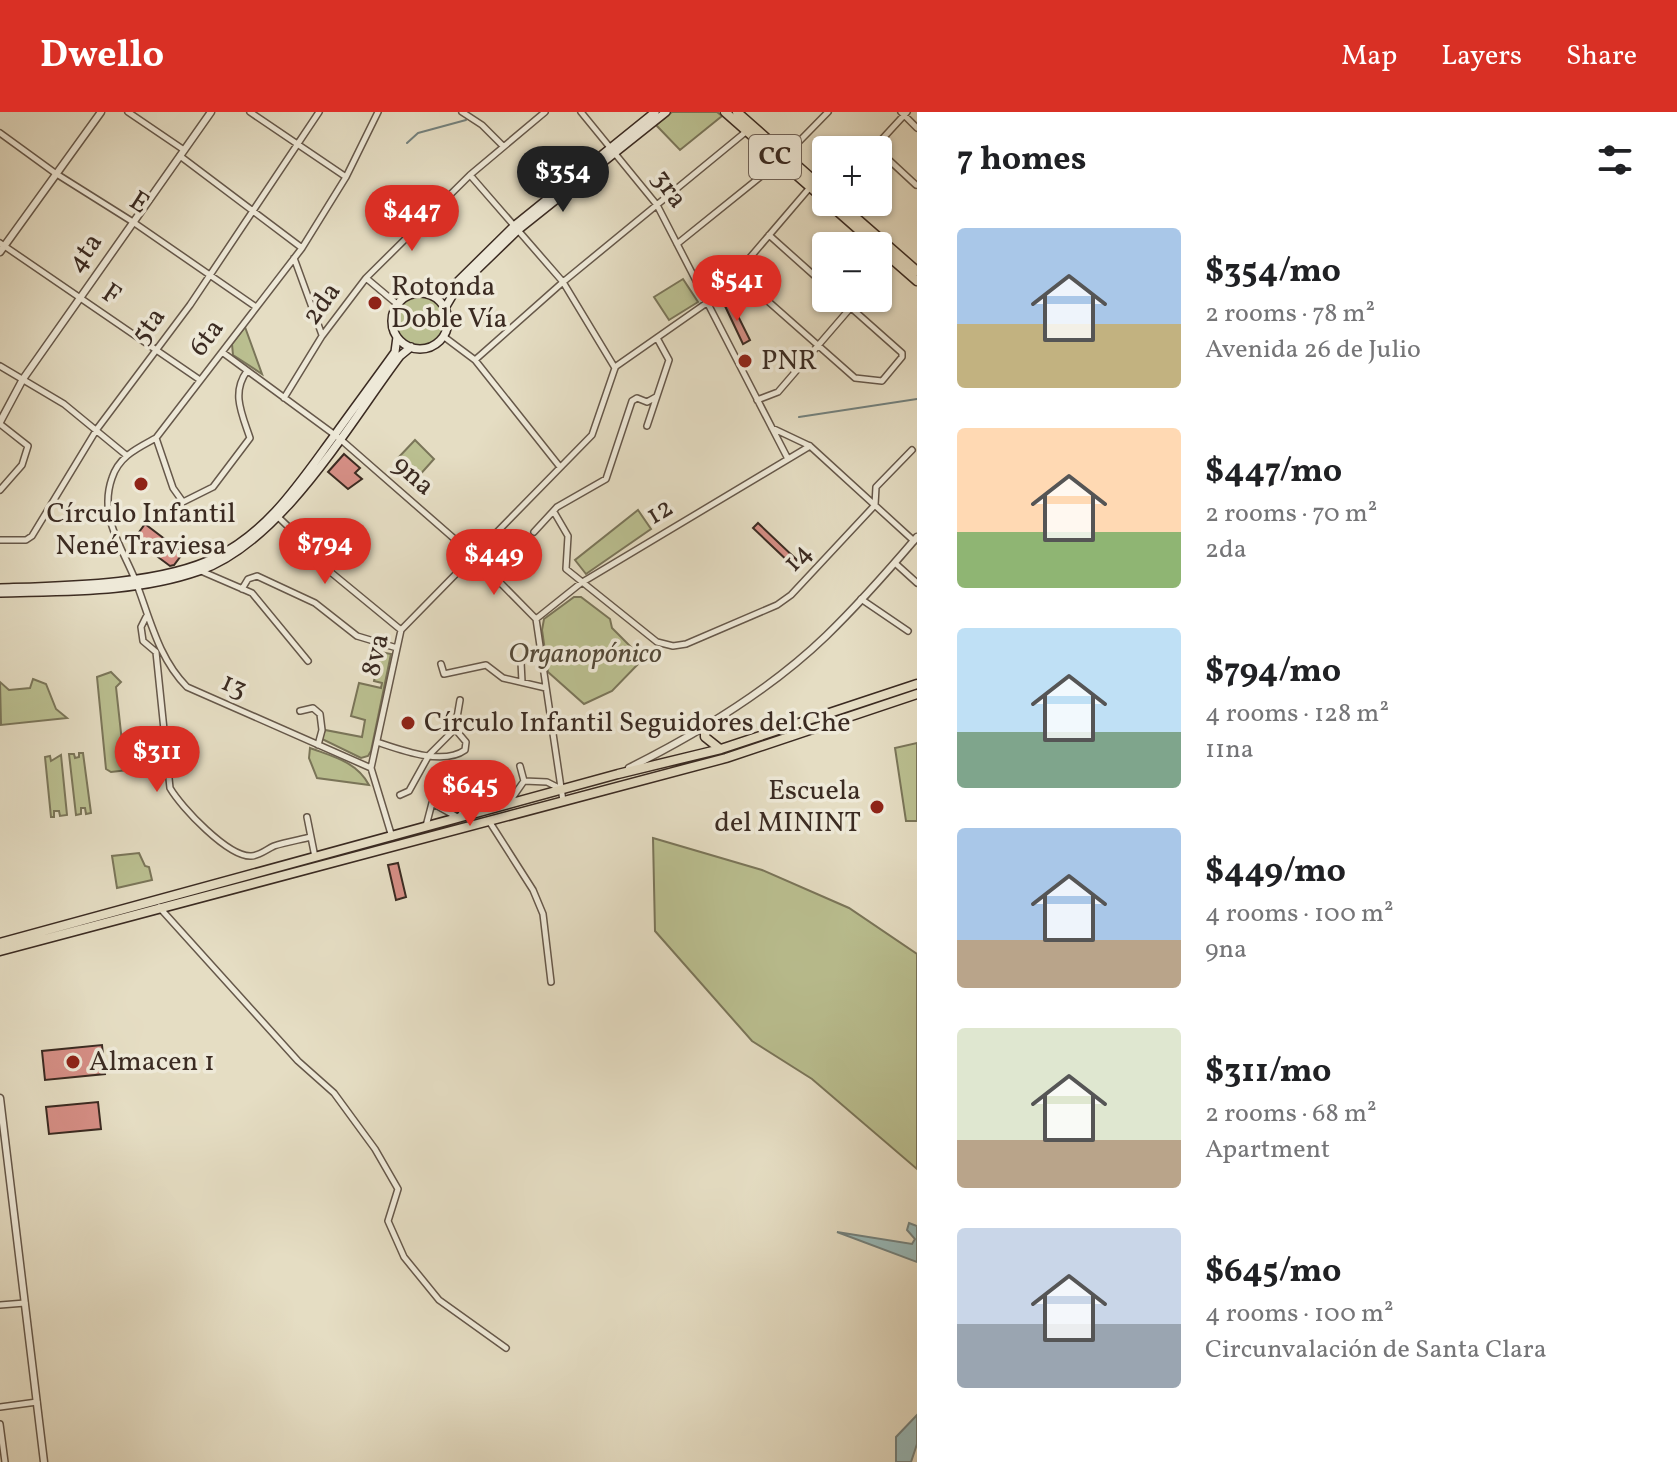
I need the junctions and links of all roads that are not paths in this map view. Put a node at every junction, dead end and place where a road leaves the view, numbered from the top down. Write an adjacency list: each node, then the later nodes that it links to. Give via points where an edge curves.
1 (101, 112): 26 (street)
2 (128, 112): 23 (street)
3 (211, 112): 23 (street, 4ta)
4 (250, 112): 20 (street)
5 (319, 112): 20 (street, 5ta)
6 (378, 112): 28 (street, 6ta)
7 (462, 112): 21 (street)
8 (545, 112): 21 (street, 2da)
9 (581, 112): 22 (street, 3ra)
10 (655, 112): 22 (main road)
11 (666, 112): 22 (main road)
12 (725, 112): 17 (main road, CC)
13 (737, 112): 17 (main road, CC)
14 (828, 112): 24 (street)
15 (904, 113): 16 (street); 19 (street)
16 (917, 128)
17 (749, 129): 24 (main road, CC); 32 (street)
18 (0, 133): 26 (street, E)
19 (885, 136)
20 (297, 144): 28 (street); 33 (street, 5ta)
21 (503, 146): 27 (street, 2da)
22 (612, 150): 32 (street, 3ra); 37 (main road)
23 (182, 153): 33 (street); 36 (street, 4ta)
24 (783, 158): 29 (main road, CC); 40 (street)
25 (892, 164): 30 (street)
26 (55, 173): 36 (street, E); 41 (street)
27 (470, 175): 37 (street); 50 (street, 2da)
28 (346, 177): 42 (street, 6ta)
29 (812, 184)
30 (916, 185)
31 (812, 186): 39 (street)
32 (657, 205): 40 (street, 3ra); 52 (street)
33 (251, 212): 42 (street); 49 (street, 5ta)
34 (843, 216): 38 (main road, CC)
35 (853, 216): 43 (main road, CC)
36 (133, 222): 49 (street, E); 54 (street, 4ta)
37 (516, 228): 52 (street); 53 (main road, via 447,292); 58 (main road)
38 (861, 232)
39 (769, 235): 47 (street); 48 (street)
40 (677, 244): 55 (street, 3ra)
41 (2, 247): 54 (street, F)
42 (302, 248): 44 (street, 6ta)
43 (894, 256): 45 (street); 46 (main road, CC); 51 (main road, CC)
44 (294, 258): 57 (street, 6ta); 61 (street)
45 (892, 258)
46 (917, 271)
47 (736, 273): 55 (street); 65 (street)
48 (812, 273)
49 (209, 274): 57 (street, E); 67 (street, 5ta)
50 (366, 278): 56 (street); 61 (street, 2da)
51 (917, 281)
52 (563, 282): 69 (street); 71 (street)
53 (433, 296): 56 (main road, via 415,293); 58 (main road)
54 (80, 298): 67 (street, F); 73 (street, 4ta)
55 (707, 303): 64 (street); 77 (street, 3ra)
56 (397, 304): 63 (main road, via 391,319)
57 (256, 307): 68 (street, 6ta)
58 (445, 308): 62 (main road)
59 (848, 312): 65 (street)
60 (856, 312): 65 (street, via 900,349 902,357 882,381 855,378)
61 (322, 336): 76 (street, 2da)
62 (443, 336): 66 (main road, via 427,348); 69 (street)
63 (397, 337): 66 (main road); 84 (main road, via 395,352)
64 (657, 338): 71 (street); 75 (street, via 669,360)
65 (819, 346): 77 (street, via 778,392)
66 (411, 347): 84 (main road)
67 (156, 350): 74 (street, F); 83 (street, 5ta)
68 (222, 352): 72 (street, 9na); 74 (street, 6ta)
69 (475, 360): 90 (street)
70 (0, 366): 73 (street)
71 (615, 368): 90 (street, 8va, via 592,435)
72 (247, 371): 76 (street, 9na); 85 (street, via 238,391 250,438 213,487 183,502)
73 (23, 379): 80 (street, 4ta); 83 (street)
74 (200, 380): 85 (street, 6ta)
75 (656, 397): 78 (street); 79 (street)
76 (284, 398): 84 (street, 9na)
77 (757, 400): 82 (street, 3ra)
78 (647, 402): 79 (street); 93 (street, via 632,401 606,479)
79 (653, 408): 81 (street)
80 (0, 423): 91 (street, via 28,446 22,465)
81 (647, 426)
82 (772, 428): 86 (street); 89 (street, 3ra)
83 (97, 429): 88 (street); 97 (street, 5ta, via 32,536)
84 (337, 437): 94 (main road); 98 (street, 9na)
85 (156, 438): 88 (street, 6ta)
86 (810, 446): 89 (street, 12); 92 (street)
87 (912, 450): 92 (street, 14, via 876,487)
88 (126, 455): 101 (street, via 112,476 109,515)
89 (788, 459): 102 (street, 12)
90 (560, 467): 98 (street, 8va)
91 (0, 490)
92 (875, 505): 96 (street); 102 (street, 14, via 777,605 673,646 657,642)
93 (554, 512): 95 (street); 102 (street, via 568,536 566,569)
94 (277, 516): 100 (main road, via 245,546); 101 (main road, via 216,558); 109 (street, via 305,551)
95 (534, 532)
96 (916, 539): 99 (street)
97 (0, 540)
98 (474, 556): 108 (street, 9na); 109 (street, 8va)
99 (895, 563): 103 (street); 106 (street)
100 (200, 571): 101 (main road); 104 (street)
101 (136, 582): 105 (main road); 107 (street, 13)
102 (581, 583): 108 (street, 12)
103 (917, 583)
104 (242, 589): 111 (street, via 257,576 306,597 357,636); 112 (street, via 256,597)
105 (0, 591)
106 (861, 599): 110 (street); 121 (street, via 786,671)
107 (146, 616): 124 (street, 13, via 187,687); 140 (street, via 143,641 156,652 170,788 177,800 230,850 244,855)
108 (536, 619): 117 (street)
109 (401, 630): 111 (street, 8va)
110 (908, 631)
111 (397, 648): 123 (street, 8va)
112 (308, 661)
113 (521, 662): 115 (street)
114 (441, 664): 115 (street, via 444,674 486,665 503,678)
115 (522, 682): 117 (street)
116 (917, 684): 125 (main road)
117 (546, 688): 132 (street)
118 (917, 694): 134 (main road, via 726,758)
119 (460, 700): 122 (street)
120 (300, 711): 124 (street, via 313,708 320,714)
121 (705, 727): 125 (main road, via 705,737); 129 (street)
122 (455, 729): 126 (street); 126 (street, via 463,735 465,750 457,756)
123 (377, 742): 126 (street); 128 (street, 8va)
124 (318, 745): 128 (street, 13)
125 (721, 749): 129 (main road)
126 (429, 755): 133 (street, via 414,784)
127 (520, 766): 130 (street)
128 (371, 768): 141 (street, 8va)
129 (618, 774): 132 (main road)
130 (524, 781): 132 (street, via 547,782); 135 (street)
131 (492, 789): 137 (street, via 472,794)
132 (562, 790): 134 (street); 135 (main road)
133 (400, 795)
134 (563, 801): 138 (main road)
135 (508, 805): 137 (main road)
136 (307, 817): 140 (street)
137 (459, 818): 139 (main road); 139 (street, via 432,803)
138 (489, 821): 143 (main road); 146 (street, via 543,914)
139 (426, 827): 141 (main road)
140 (311, 837): 142 (street)
141 (392, 837): 142 (main road)
142 (315, 858): 143 (main road)
143 (282, 871): 144 (main road)
144 (157, 905): 145 (main road); 150 (street, via 298,1061 334,1093 375,1149 398,1189 388,1221 404,1257 439,1300)
145 (2, 946)
146 (551, 982)
147 (0, 1098): 148 (street)
148 (25, 1303): 149 (street); 151 (street)
149 (0, 1305)
150 (506, 1348)
151 (37, 1402): 152 (street); 155 (street)
152 (0, 1407)
153 (0, 1424): 154 (street)
154 (5, 1462)
155 (44, 1462)

